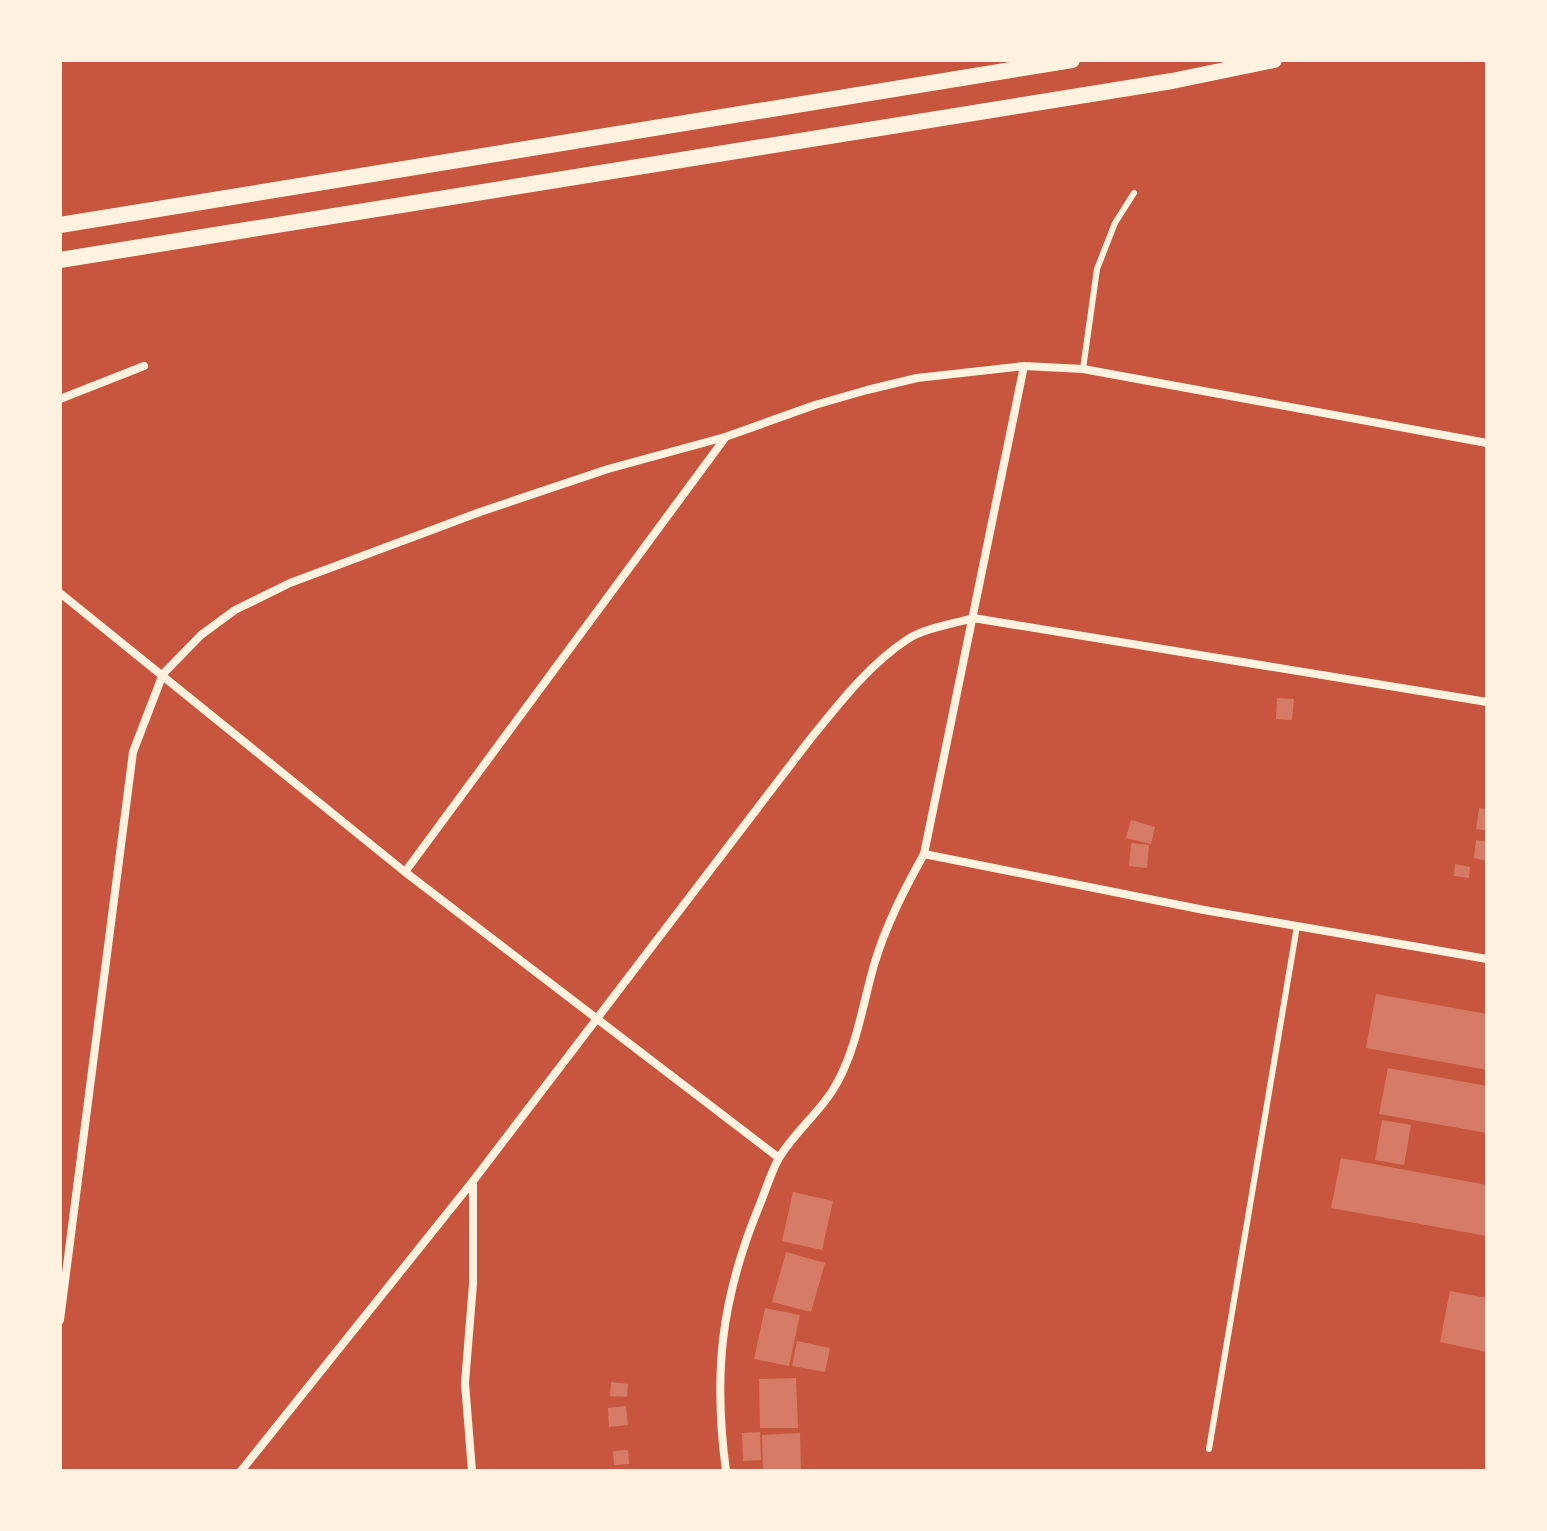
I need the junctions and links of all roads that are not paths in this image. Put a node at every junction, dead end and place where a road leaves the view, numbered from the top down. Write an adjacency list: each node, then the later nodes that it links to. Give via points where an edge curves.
1 (1072, 60): 4 (main road)
2 (1274, 60): 5 (main road, via 1172,81)
3 (1134, 193): 8 (lane, via 1097,269)
4 (60, 225)
5 (60, 260)
6 (144, 366): 9 (street)
7 (1024, 366): 8 (street); 10 (street, via 917,378 815,405); 13 (street)
8 (1083, 369): 11 (street)
9 (60, 399)
10 (725, 437): 14 (street, via 494,507 290,583 235,610); 17 (street)
11 (1487, 443)
12 (60, 593): 14 (street)
13 (973, 618): 15 (street); 16 (street); 20 (street, via 910,637 850,691)
14 (163, 674): 17 (street); 23 (street, via 133,752 127,789)
15 (1487, 702)
16 (924, 854): 18 (street); 21 (street, via 888,922 838,1082)
17 (405, 872): 20 (street)
18 (1297, 926): 19 (street); 25 (lane)
19 (1487, 959)
20 (595, 1018): 21 (street); 22 (street)
21 (779, 1158): 28 (street, via 748,1233 721,1340)
22 (473, 1181): 26 (street); 27 (street, via 473,1284 465,1383)
23 (62, 1301): 24 (street)
24 (60, 1320)
25 (1209, 1449)
26 (241, 1471)
27 (472, 1471)
28 (726, 1471)

